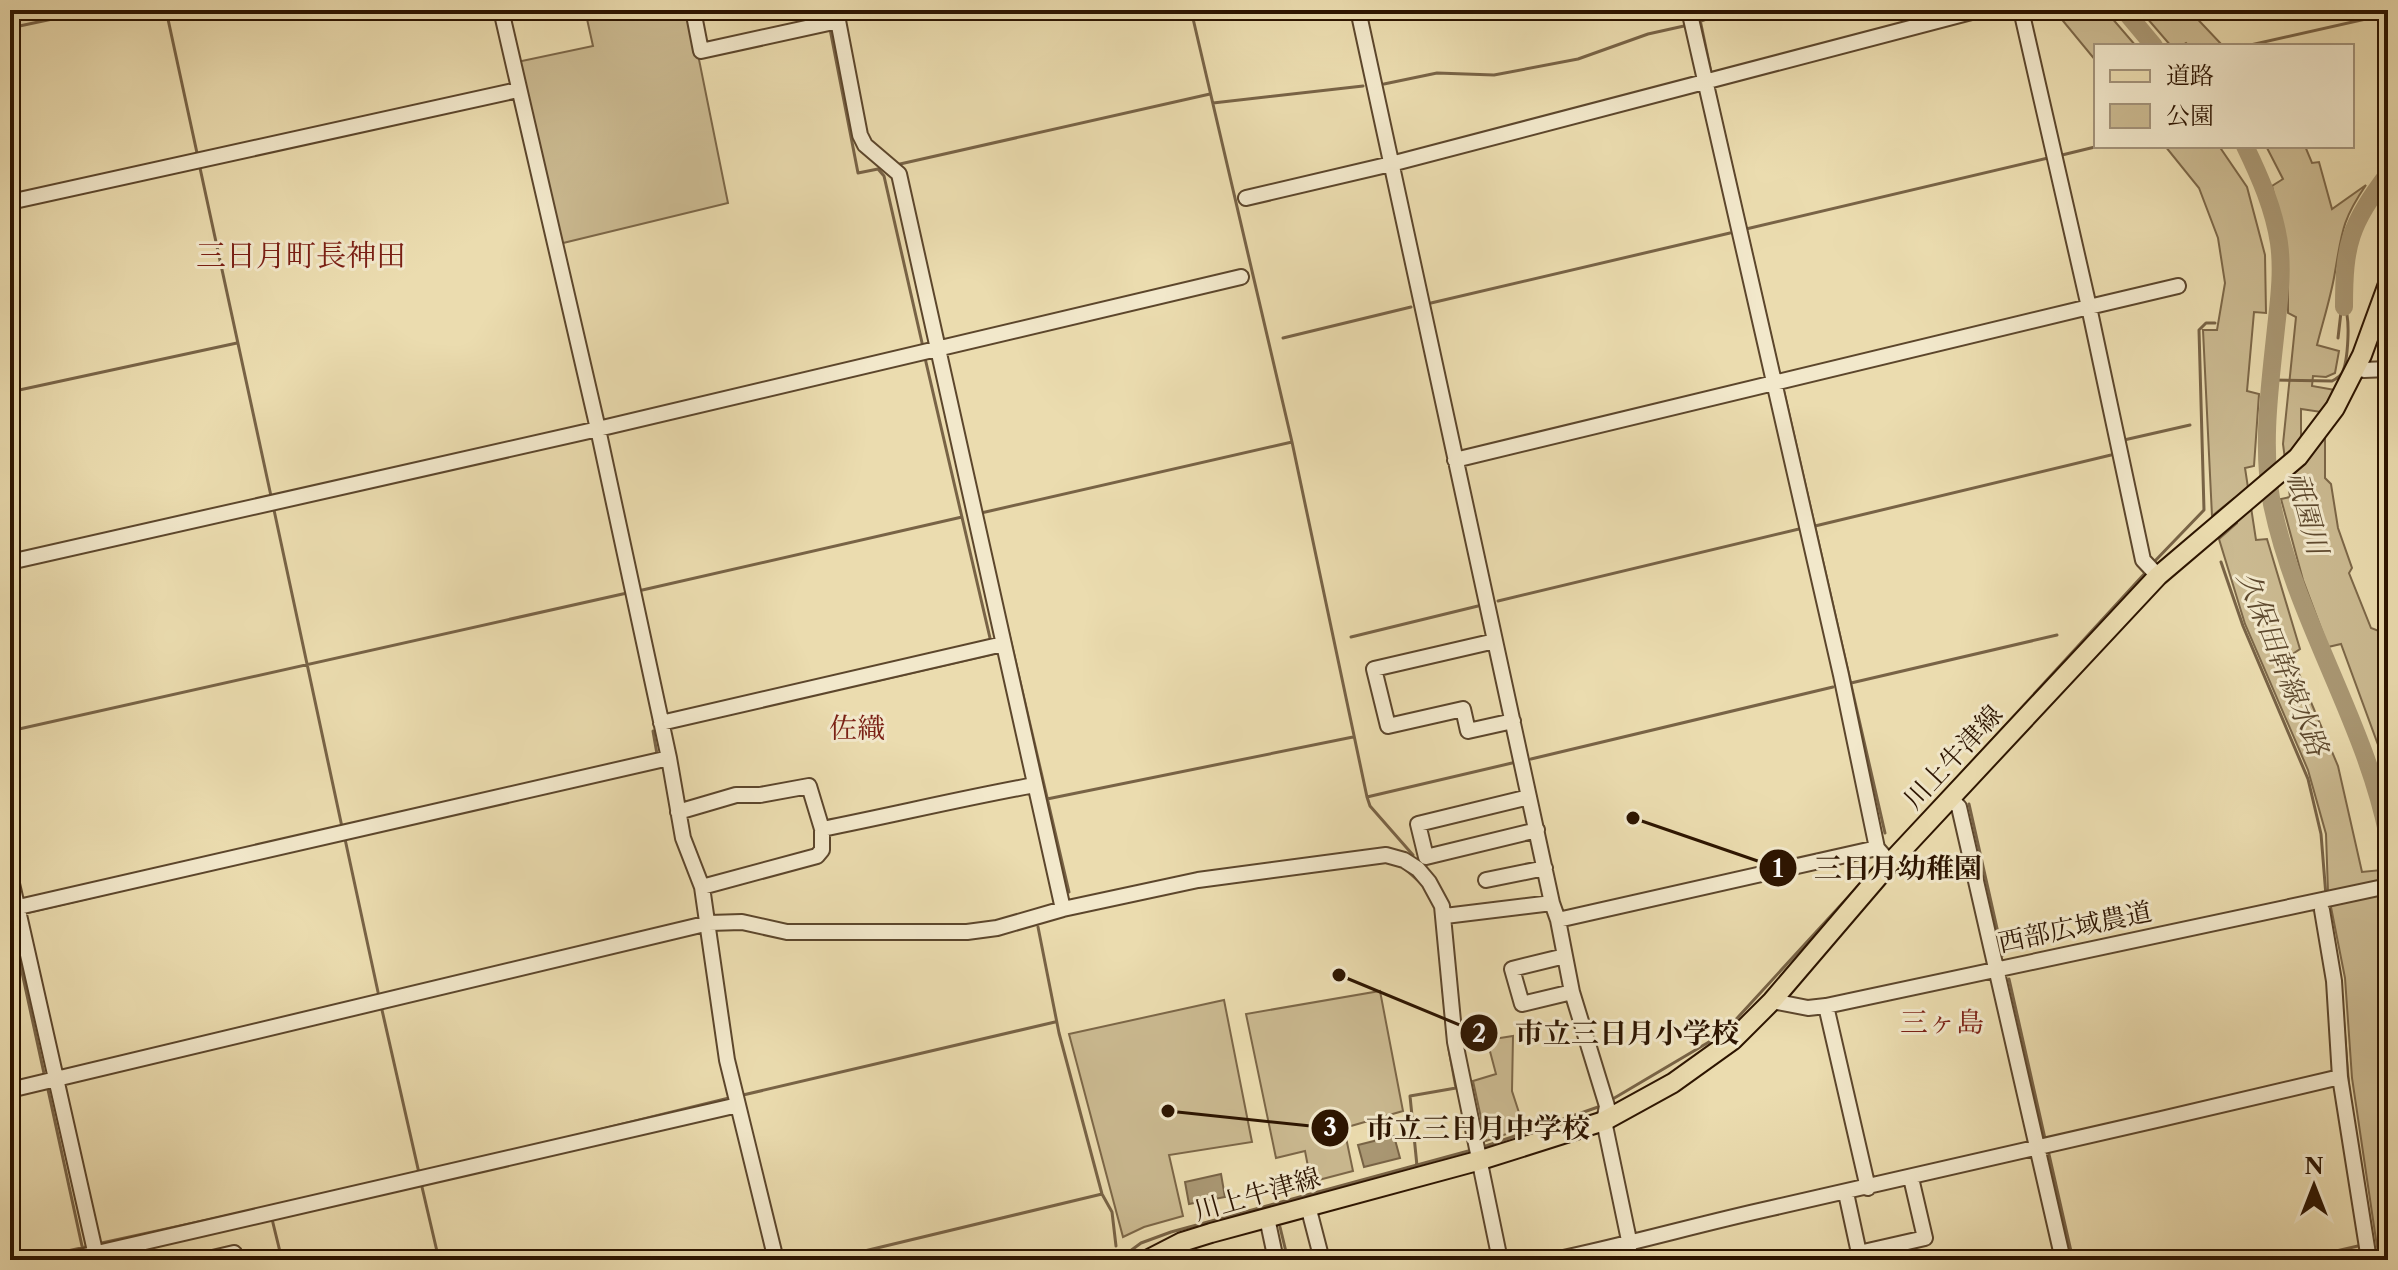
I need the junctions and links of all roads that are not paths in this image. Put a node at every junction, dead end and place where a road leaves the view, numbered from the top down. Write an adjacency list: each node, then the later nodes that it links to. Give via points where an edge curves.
1 (501, 10): 9 (street)
2 (693, 10): 7 (street, via 701,51 820,25)
3 (1358, 10): 10 (street)
4 (1689, 10): 8 (street)
5 (1979, 10): 8 (street)
6 (2021, 10): 16 (street)
7 (837, 16): 17 (street, via 860,135 899,174)
8 (1711, 81): 10 (street); 20 (street)
9 (518, 90): 12 (street); 21 (street)
10 (1391, 164): 11 (street); 22 (street)
11 (1246, 198)
12 (10, 202)
13 (1241, 277): 17 (street)
14 (2388, 284): 18 (main road, 川上牛津線)
15 (2178, 286): 16 (street)
16 (2089, 307): 20 (street); 24 (street, via 2143,560)
17 (936, 349): 21 (street); 26 (street)
18 (2356, 367): 19 (street); 24 (main road, 川上牛津線, via 2335,408 2304,449)
19 (2388, 369)
20 (1781, 381): 22 (street); 36 (street)
21 (598, 429): 23 (street); 28 (street)
22 (1455, 460): 25 (street)
23 (10, 562)
24 (2158, 576): 32 (main road, 川上牛津線)
25 (1495, 641): 27 (street); 27 (street, via 1374,669 1388,726 1463,709 1468,731)
26 (1003, 644): 28 (street); 30 (street)
27 (1513, 721): 31 (street)
28 (661, 723): 29 (street)
29 (669, 758): 33 (street); 43 (street)
30 (1035, 785): 34 (street); 44 (street)
31 (1529, 797): 35 (street); 35 (street, via 1418,824 1426,857)
32 (1950, 798): 36 (main road, 川上牛津線); 50 (street, via 1959,807)
33 (678, 812): 34 (street, via 736,795 809,786); 41 (street)
34 (822, 829): 41 (street, via 817,856)
35 (1537, 830): 37 (street)
36 (1884, 856): 47 (street); 52 (main road, 川上牛津線)
37 (1545, 868): 39 (street); 42 (street)
38 (10, 875): 43 (street)
39 (1486, 880)
40 (2388, 886): 50 (street, 西部広域農道)
41 (702, 887): 48 (street)
42 (1552, 903): 46 (street); 47 (street)
43 (14, 908): 55 (street)
44 (1063, 909): 46 (street, via 1198,880 1386,855 1418,869 1439,896); 48 (street, via 997,928 947,933 787,932 742,922)
45 (2322, 910): 54 (street, via 2334,981)
46 (1445, 916): 60 (street, via 1453,1029)
47 (1558, 920): 49 (street)
48 (709, 923): 55 (street); 57 (street)
49 (1565, 956): 51 (street); 51 (street, via 1512,969 1522,1004)
50 (1996, 968): 53 (street, 西部広域農道); 59 (street)
51 (1572, 992): 58 (street)
52 (1772, 1001): 53 (street, 西部広域農道); 58 (main road, 川上牛津線, via 1710,1058 1649,1097)
53 (1826, 1006): 62 (street)
54 (2340, 1077): 59 (street); 78 (street)
55 (55, 1079): 56 (street); 67 (street)
56 (10, 1090)
57 (738, 1105): 67 (street); 71 (street)
58 (1605, 1108): 60 (main road, 川上牛津線); 66 (street)
59 (2038, 1148): 61 (street); 77 (street)
60 (1479, 1152): 64 (main road, 川上牛津線); 75 (street)
61 (1911, 1178): 62 (street); 63 (street, via 1925,1238 1859,1253)
62 (1868, 1188): 63 (street)
63 (1846, 1193): 66 (street)
64 (1308, 1206): 65 (main road, 川上牛津線); 74 (street)
65 (1267, 1218): 72 (main road, 川上牛津線, via 1182,1242); 73 (street)
66 (1630, 1245): 76 (street)
67 (95, 1251): 69 (street)
68 (234, 1253): 70 (street)
69 (67, 1260)
70 (208, 1260)
71 (776, 1260)
72 (1147, 1260)
73 (1276, 1260)
74 (1322, 1260)
75 (1500, 1260)
76 (1554, 1260)
77 (2063, 1260)
78 (2369, 1260)

